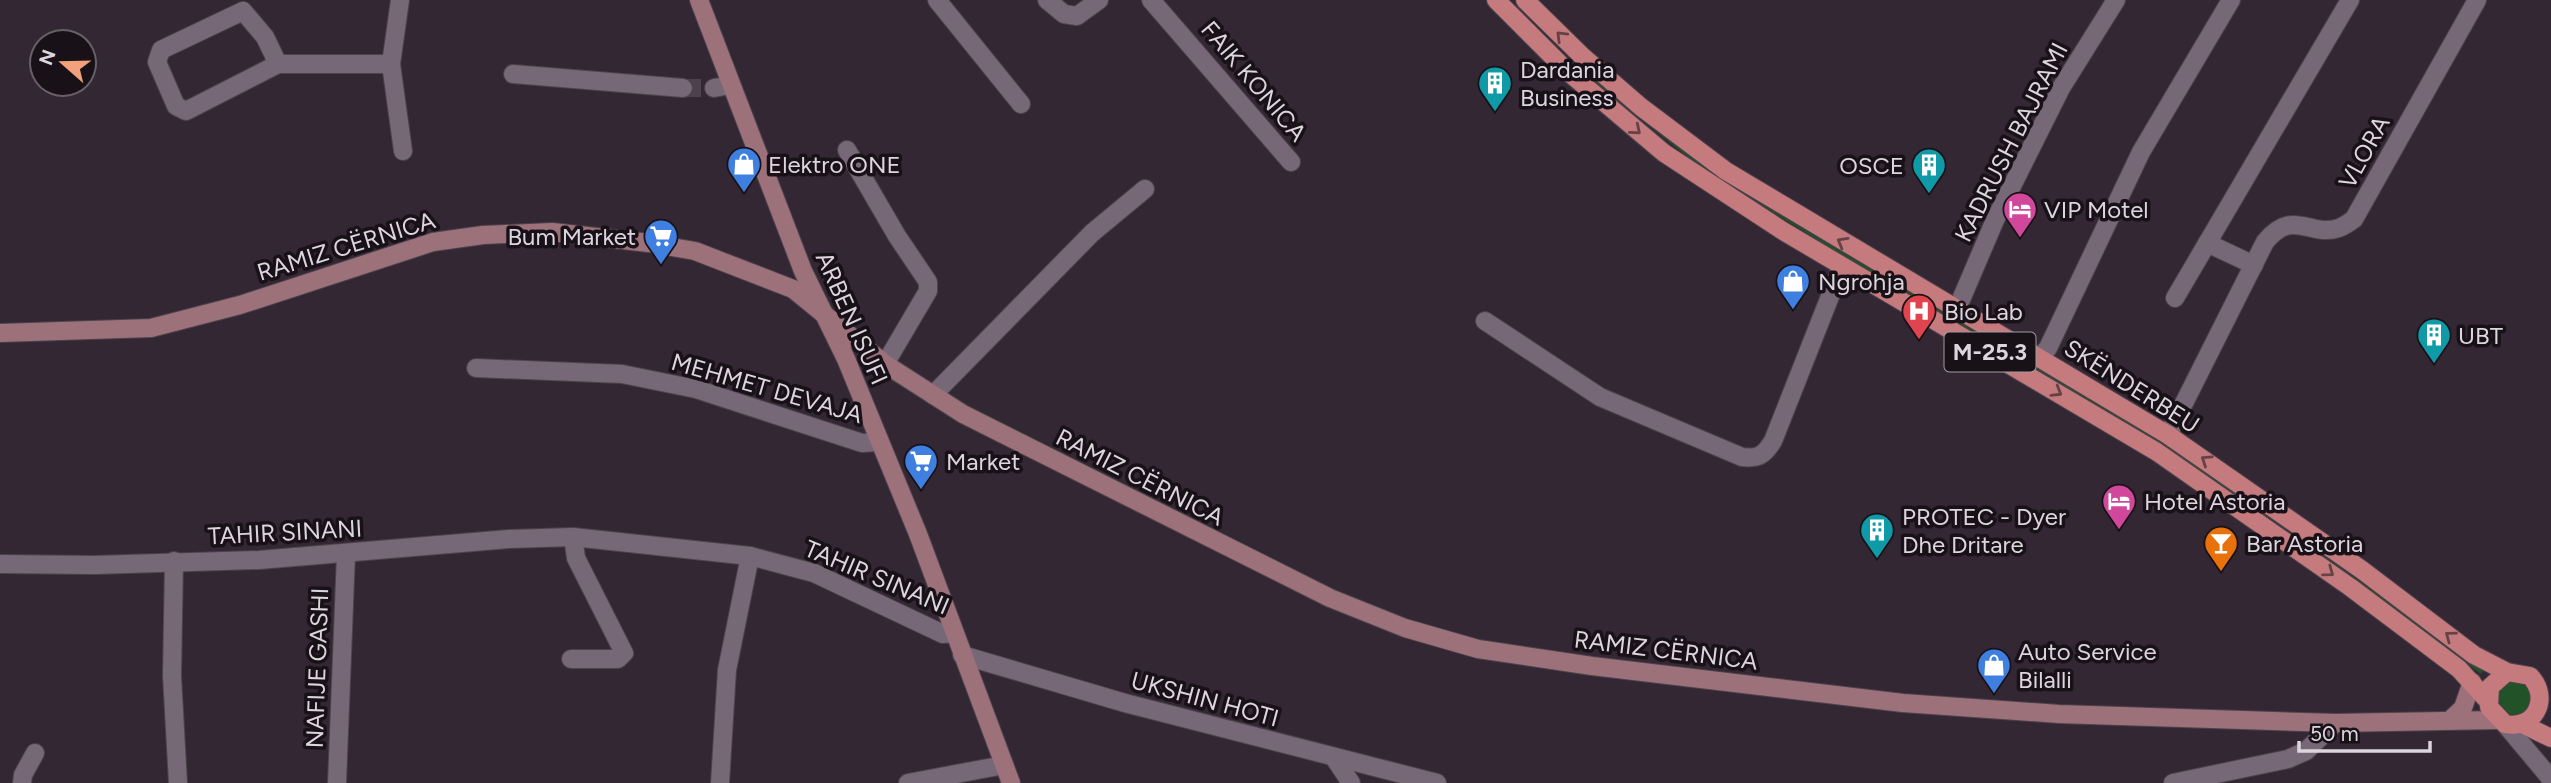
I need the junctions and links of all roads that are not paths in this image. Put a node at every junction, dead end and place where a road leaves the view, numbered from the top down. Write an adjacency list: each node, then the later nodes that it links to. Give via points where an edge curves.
1 (400, 0): 14 (street)
2 (699, 0): 27 (street, ARBEN ISUFI, via 722,86)
3 (936, 0): 17 (street)
4 (1047, 0): 5 (street, via 1064,14 1077,16)
5 (1100, 0)
6 (1151, 0): 20 (street, FAIK KONICA)
7 (1496, 0): 24 (main road, SKËNDERBEU / M-25.3, one-way to 24, via 1567,71 1664,153 1714,189)
8 (1525, 0): 26 (main road, SKËNDERBEU / M-25.3, one-way to 8, via 1794,214 1677,137)
9 (2116, 0): 26 (street, KADRUSH BAJRAMI, via 2061,88 1994,220)
10 (2231, 0): 30 (street, via 2141,152)
11 (2350, 0): 22 (street)
12 (2477, 0): 23 (street, VLORA, via 2354,219 2338,229 2276,228)
13 (278, 64): 13 (street, via 186,111 176,106 157,62 161,50 243,10 265,37); 14 (street)
14 (391, 64): 19 (street)
15 (513, 74): 16 (street)
16 (683, 88)
17 (1021, 104)
18 (847, 150): 31 (street, via 928,282 928,291)
19 (403, 151)
20 (1291, 163)
21 (1145, 189): 33 (street, via 1093,233)
22 (2207, 243): 23 (street); 25 (street)
23 (2254, 265): 34 (street, VLORA)
24 (1842, 266): 28 (street, via 1773,441 1765,454 1756,458 1742,457 1600,397); 45 (main road, SKËNDERBEU / M-25.3, one-way to 45, via 2157,452 2350,587)
25 (2175, 298)
26 (1956, 309): 30 (main road, SKËNDERBEU / M-25.3)
27 (824, 314): 29 (street, RAMIZ CËRNICA, via 793,289 695,251 552,232 432,242 240,305 152,328); 31 (street, RAMIZ CËRNICA); 35 (street, ARBEN ISUFI)
28 (1485, 321)
29 (0, 334)
30 (2040, 357): 34 (main road, SKËNDERBEU / M-25.3)
31 (885, 364): 33 (street, RAMIZ CËRNICA)
32 (476, 368): 35 (street, MEHMET DEVAJA, via 622,374 696,389 862,443)
33 (933, 395): 48 (street, RAMIZ CËRNICA, via 1330,598 1405,628 1478,649 1903,703 2142,718)
34 (2168, 435): 44 (main road, SKËNDERBEU / M-25.3, one-way to 34, via 2351,562)
35 (878, 442): 41 (street, ARBEN ISUFI)
36 (573, 537): 37 (street, TAHIR SINANI); 38 (street, TAHIR SINANI); 43 (street, via 576,558 624,653 618,659)
37 (346, 554): 39 (street, TAHIR SINANI); 57 (street, NAFIJE GASHI)
38 (750, 556): 41 (street, TAHIR SINANI, via 814,573 943,634); 58 (street, via 727,670)
39 (174, 561): 40 (street, TAHIR SINANI); 56 (street, via 172,676)
40 (0, 564)
41 (954, 633): 42 (street, ARBEN ISUFI)
42 (962, 655): 52 (street, UKSHIN HOTI); 53 (street, ARBEN ISUFI)
43 (571, 659)
44 (2501, 676): 45 (main road); 46 (main road, M-25.3, via 2530,676)
45 (2477, 693): 47 (street); 49 (main road, M-25.3)
46 (2546, 702): 49 (main road, M-25.3, via 2537,713)
47 (2450, 720): 48 (street, RAMIZ CËRNICA); 49 (street, RAMIZ CËRNICA)
48 (2335, 723): 63 (street, via 2306,751 2288,759)
49 (2508, 723): 50 (main road); 54 (street)
50 (2551, 738)
51 (35, 753): 55 (street)
52 (1335, 759): 61 (street); 62 (street, UKSHIN HOTI)
53 (1004, 765): 59 (street); 60 (street, ARBEN ISUFI)
54 (2551, 779)
55 (22, 783)
56 (177, 783)
57 (337, 783)
58 (720, 783)
59 (908, 783)
60 (1011, 783)
61 (1351, 783)
62 (1437, 783)
63 (2173, 783)

